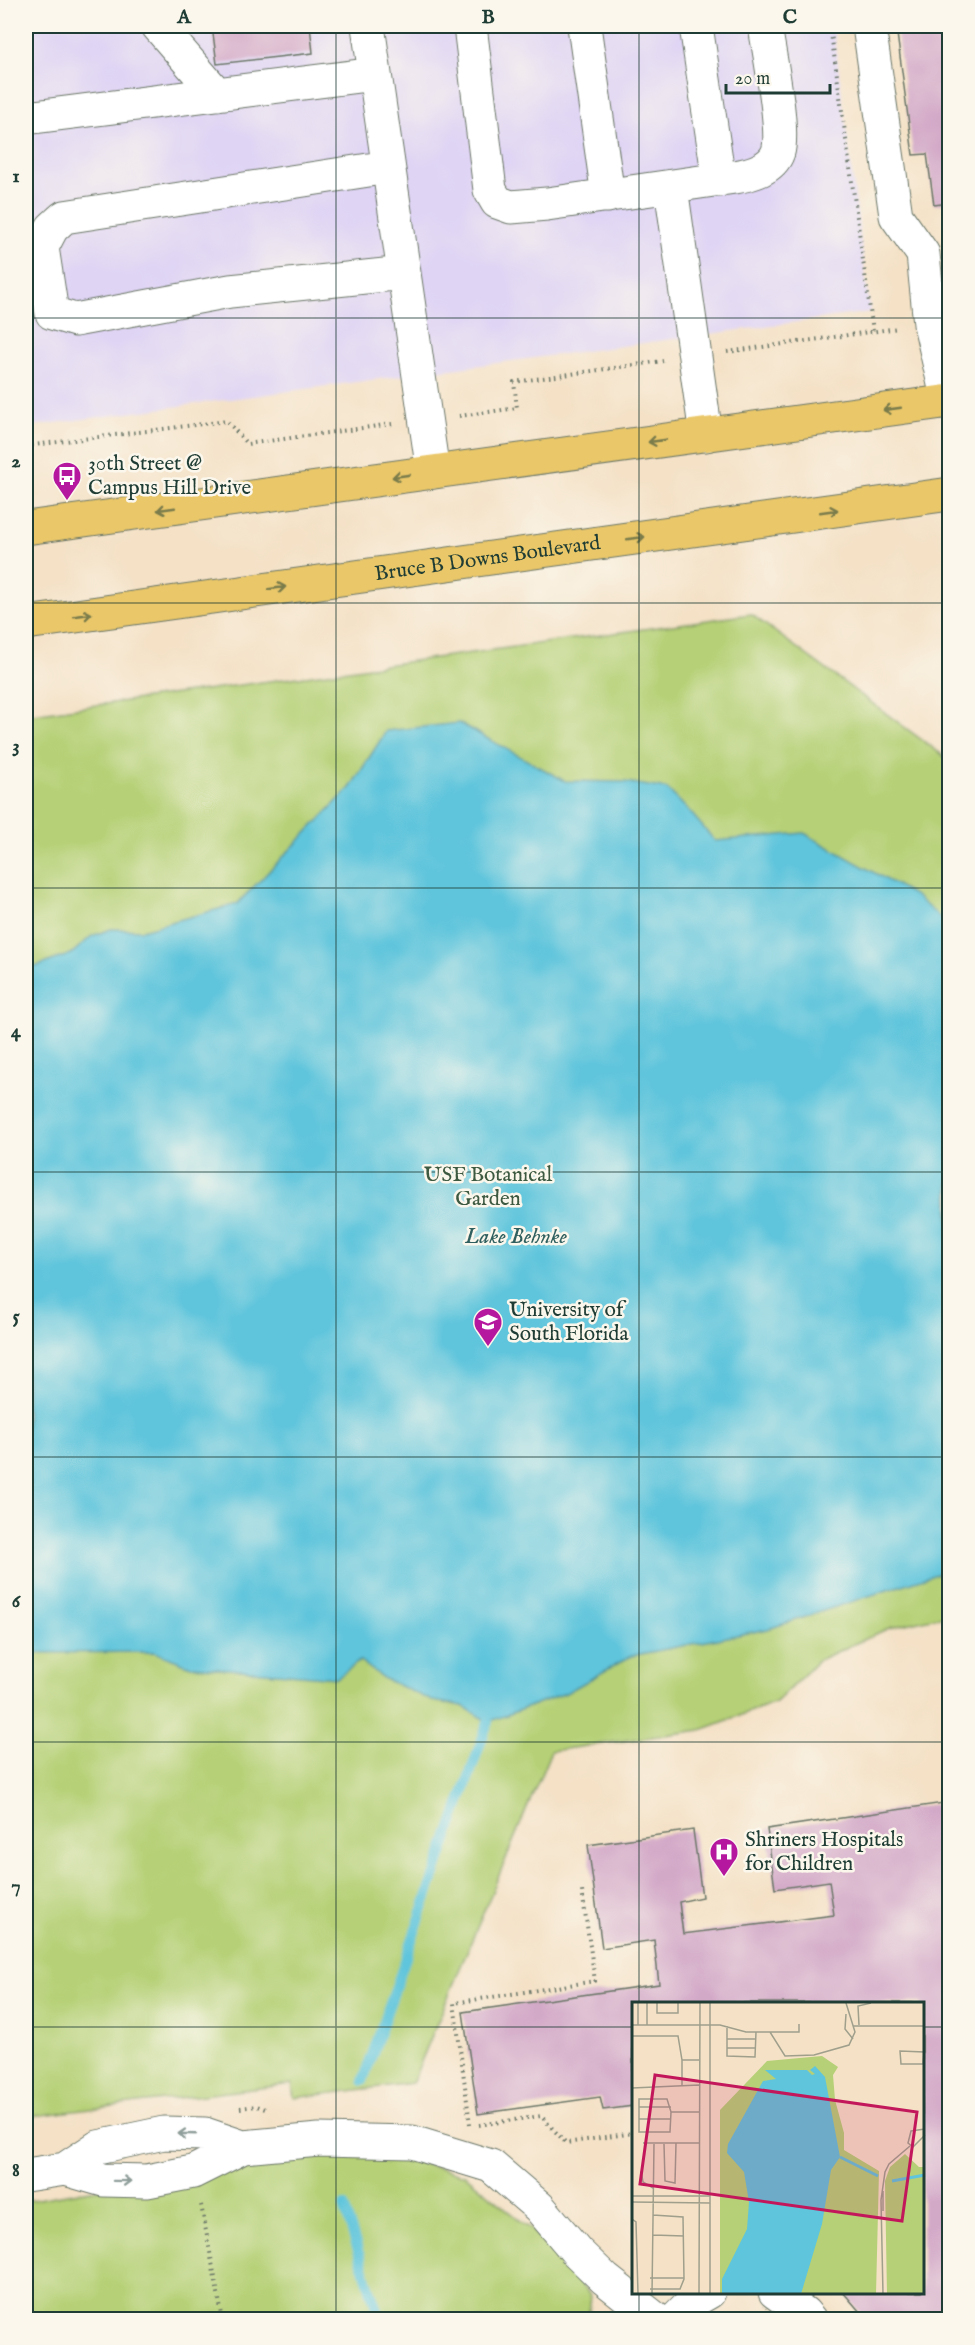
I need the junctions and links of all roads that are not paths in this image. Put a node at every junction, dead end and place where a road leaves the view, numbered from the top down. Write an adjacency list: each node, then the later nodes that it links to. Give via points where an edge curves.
1 (158, 26): 9 (street)
2 (368, 26): 8 (street)
3 (470, 26): 14 (street, via 490,190 497,202 510,207)
4 (584, 26): 14 (street)
5 (696, 26): 12 (street)
6 (765, 26): 12 (street, via 780,133 777,153 766,167 752,174)
7 (869, 26): 15 (street, via 896,216)
8 (375, 74): 9 (street); 11 (street)
9 (217, 94): 10 (street)
10 (26, 118)
11 (388, 167): 16 (street); 16 (street, via 64,216 42,247 52,314 75,320 230,291)
12 (719, 180): 13 (street)
13 (671, 187): 14 (street); 18 (street)
14 (608, 196)
15 (936, 252): 17 (street, via 930,324)
16 (404, 273): 19 (street)
17 (949, 401): 18 (main road, one-way to 18)
18 (705, 435): 19 (main road, one-way to 19)
19 (434, 472): 21 (main road, one-way to 21)
20 (950, 494): 22 (main road, Bruce B Downs Boulevard, one-way to 20)
21 (26, 528)
22 (26, 623)
23 (243, 2147): 24 (street, one-way to 23, via 103,2180 147,2181 193,2172); 24 (street, one-way to 24, via 205,2134 164,2133 98,2147); 28 (street, via 319,2140 412,2142 491,2166 539,2207 605,2279)
24 (65, 2169): 25 (street)
25 (26, 2175)
26 (705, 2294): 29 (street)
27 (778, 2294): 30 (street)
28 (657, 2319)
29 (675, 2319)
30 (810, 2319)

